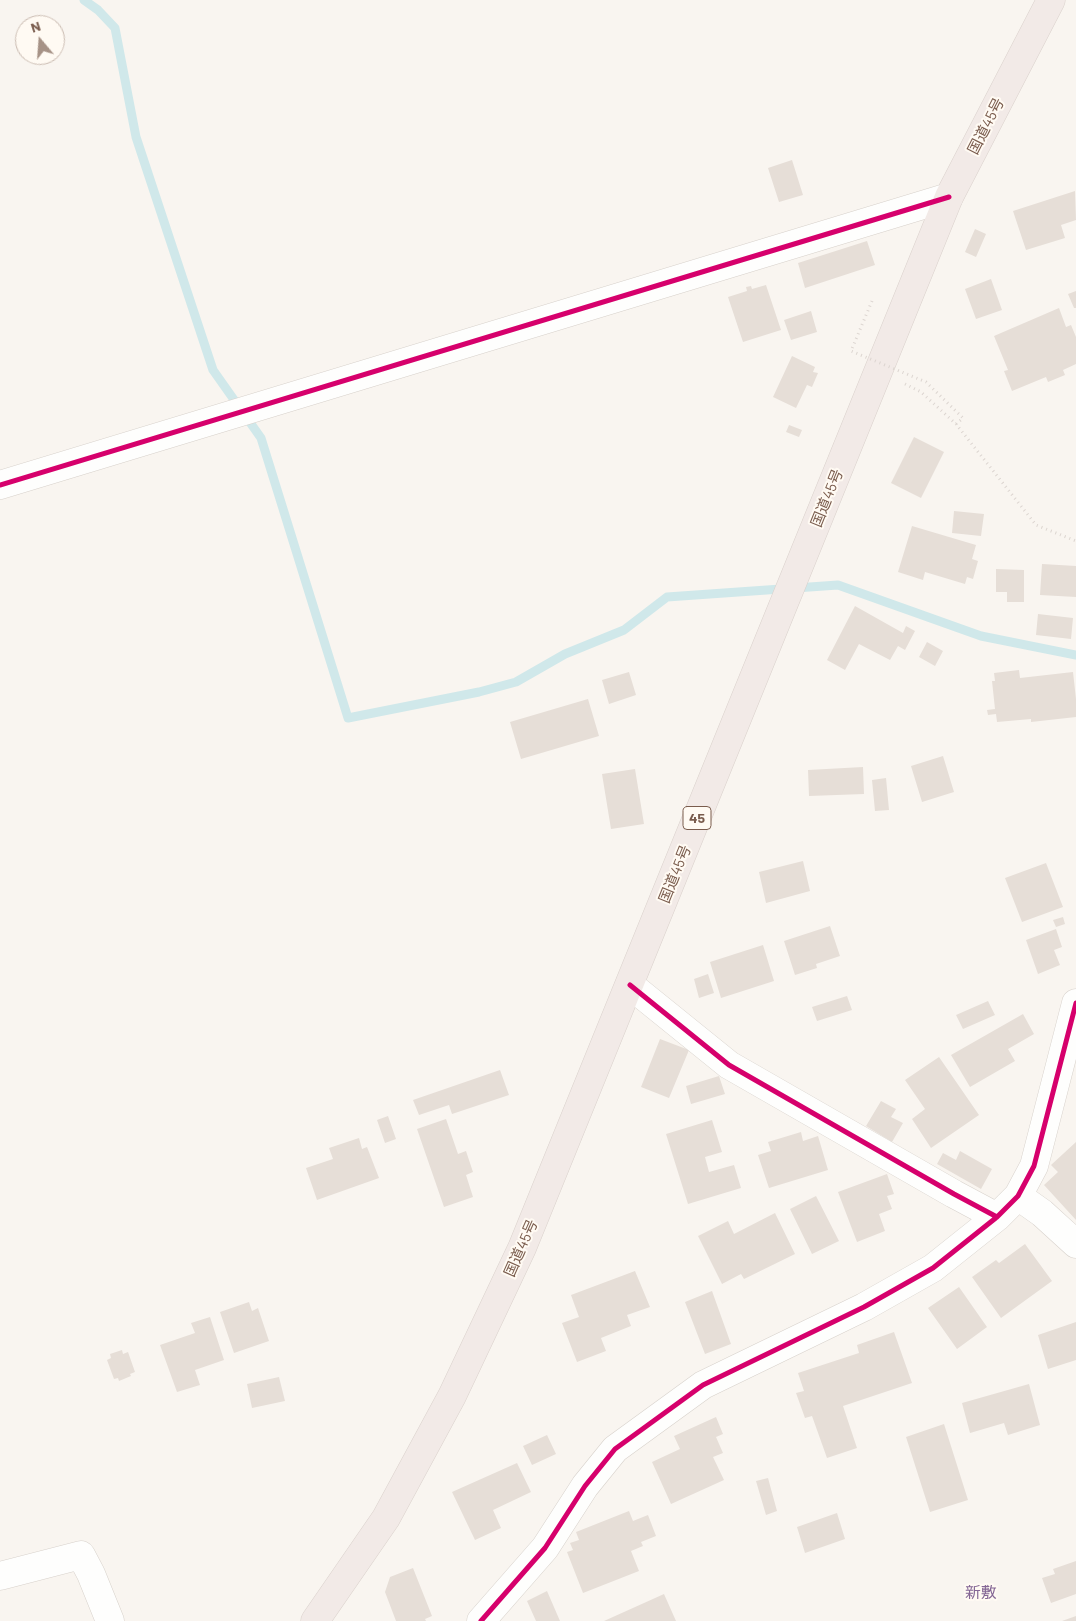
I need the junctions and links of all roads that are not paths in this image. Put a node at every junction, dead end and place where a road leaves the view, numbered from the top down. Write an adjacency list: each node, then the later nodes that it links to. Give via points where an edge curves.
1 (1051, 0): 2 (highway, 国道45号 / 45)
2 (949, 197): 3 (street); 4 (highway, 国道45号 / 45)
3 (0, 485)
4 (630, 985): 7 (street, via 729,1065); 11 (highway, 国道45号 / 45, via 522,1248 452,1396 386,1518)
5 (1076, 1003): 6 (street, via 1034,1166)
6 (1018, 1196): 7 (street); 8 (street)
7 (997, 1217): 12 (street, via 933,1268 864,1307 703,1385 615,1450 585,1486 545,1548)
8 (1076, 1244)
9 (0, 1576): 10 (street, via 81,1555)
10 (110, 1621)
11 (314, 1621)
12 (481, 1621)

